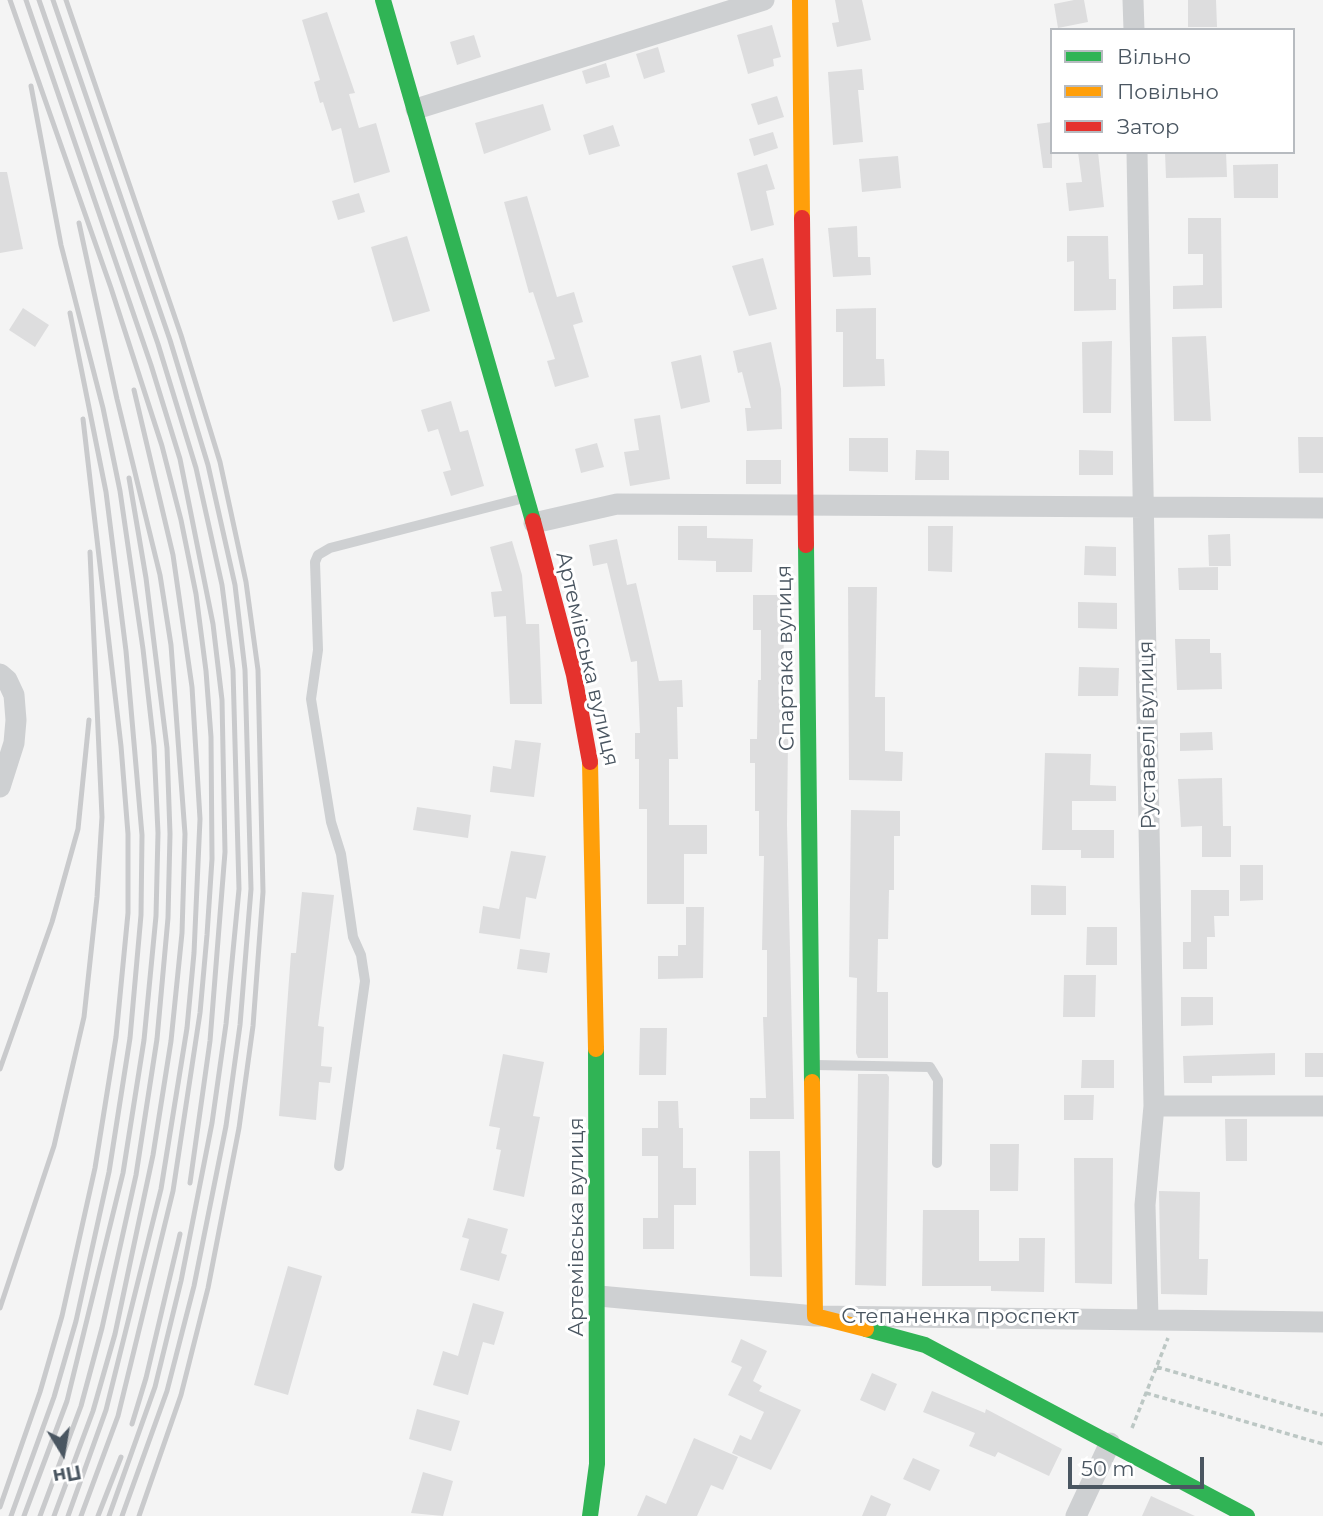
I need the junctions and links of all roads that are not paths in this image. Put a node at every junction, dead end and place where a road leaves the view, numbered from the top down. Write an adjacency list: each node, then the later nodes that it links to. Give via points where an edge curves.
1 (383, 0): 6 (street, Артемівська вулиця)
2 (764, 0): 6 (street)
3 (800, 0): 9 (street, Спартака вулиця)
4 (1133, 0): 5 (street)
5 (1134, 28)
6 (416, 109): 8 (street, Артемівська вулиця)
7 (1137, 154): 10 (street, Руставелі вулиця)
8 (527, 497): 12 (street, Артемівська вулиця); 19 (lane, via 330,548 315,562 318,650 311,699 353,937 365,981)
9 (805, 507): 10 (street); 12 (street, via 617,504); 15 (street, Спартака вулиця)
10 (1145, 508): 11 (street); 16 (street, Руставелі вулиця)
11 (1323, 508)
12 (534, 523): 20 (street, Артемівська вулиця, via 593,776)
13 (0, 674): 14 (street, via 14,695 16,720)
14 (0, 787)
15 (812, 1065): 18 (lane, via 930,1067 937,1080); 21 (street, Спартака вулиця)
16 (1154, 1106): 17 (street); 22 (street, Руставелі вулиця, via 1145,1205)
17 (1323, 1106)
18 (937, 1163)
19 (338, 1166)
20 (599, 1296): 21 (street, Степаненка проспект); 25 (street, Артемівська вулиця, via 597,1464)
21 (815, 1316): 22 (street, Степаненка проспект); 24 (street, via 925,1345)
22 (1148, 1317): 23 (street, Степаненка проспект)
23 (1323, 1322)
24 (1117, 1446): 26 (street); 27 (street)
25 (590, 1516)
26 (1076, 1516)
27 (1247, 1516)

